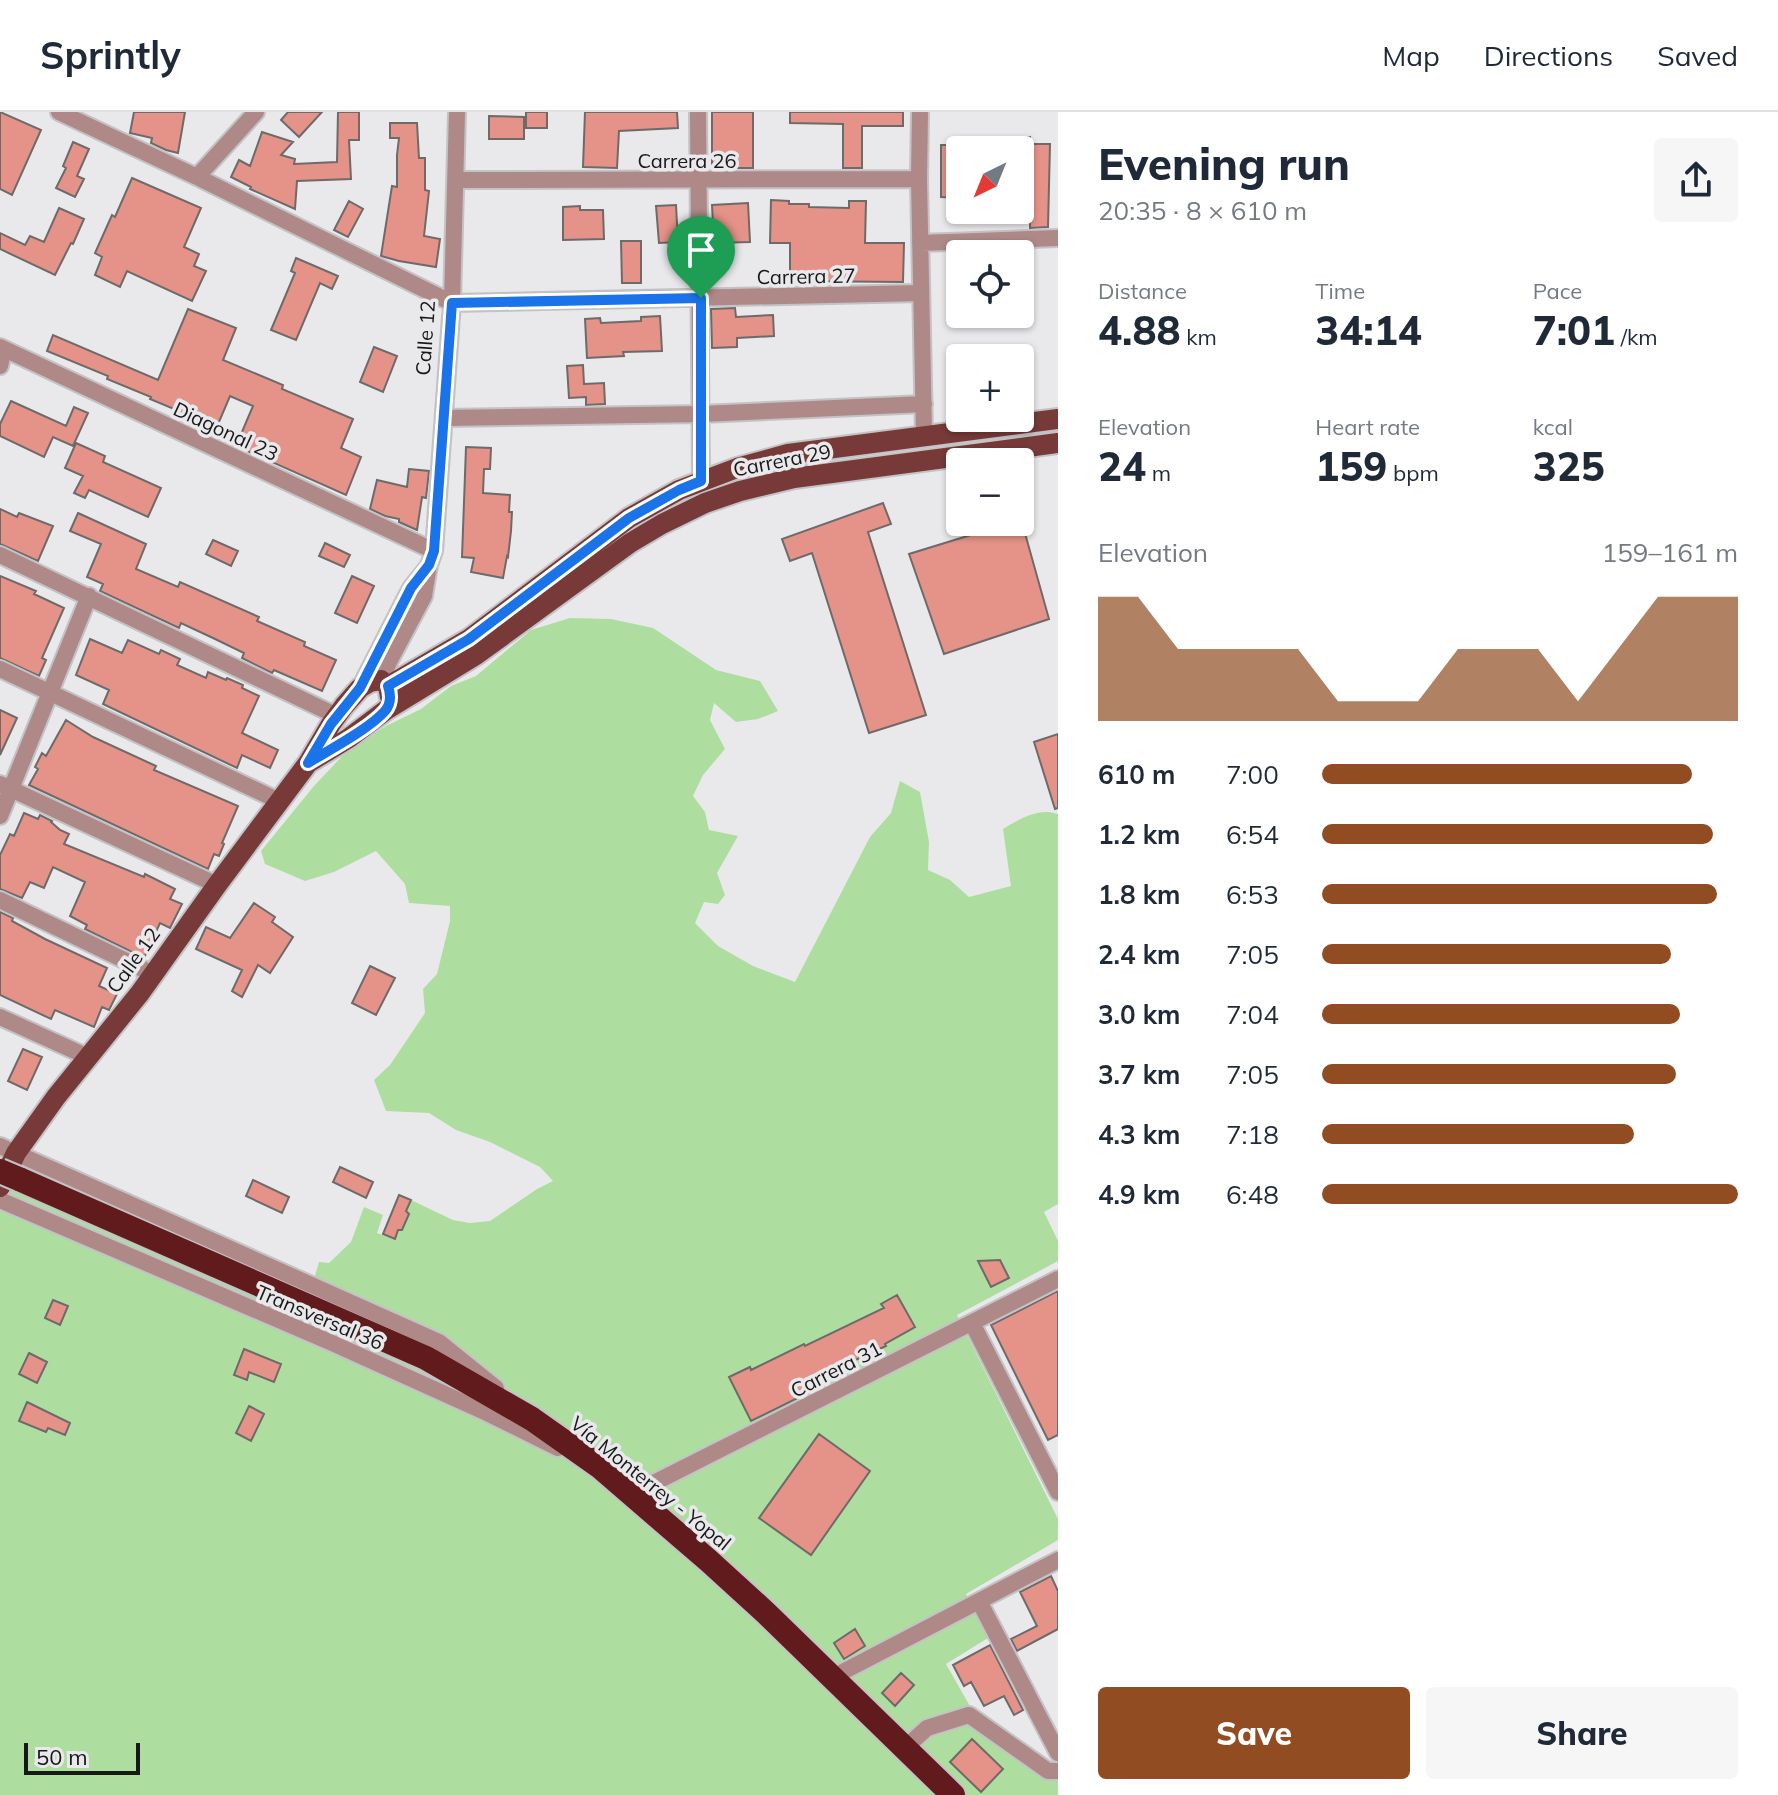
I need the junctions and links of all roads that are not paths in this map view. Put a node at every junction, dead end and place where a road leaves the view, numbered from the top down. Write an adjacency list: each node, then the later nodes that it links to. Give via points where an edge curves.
1 (59, 112): 6 (street)
2 (256, 112): 6 (street)
3 (457, 112): 8 (street, Calle 12)
4 (698, 112): 9 (street)
5 (920, 112): 7 (street)
6 (197, 177): 14 (street)
7 (919, 179): 9 (street, Carrera 26); 11 (street)
8 (456, 180): 9 (street, Carrera 26); 14 (street, Calle 12)
9 (699, 180): 13 (street)
10 (1058, 238): 11 (street)
11 (920, 243): 12 (street)
12 (921, 293): 13 (street, Carrera 27); 17 (street)
13 (701, 298): 14 (street, Carrera 27); 18 (street)
14 (452, 303): 19 (street, Calle 12)
15 (2, 348): 16 (street); 25 (street, Diagonal 23)
16 (0, 366)
17 (924, 404): 18 (street); 21 (street)
18 (701, 414): 19 (street); 23 (street)
19 (444, 418): 25 (street, Calle 12)
20 (1058, 419): 21 (main road, Carrera 29)
21 (924, 435): 23 (main road, Carrera 29, via 788,454)
22 (1058, 443): 31 (main road, Carrera 29, via 794,478 705,503 630,543 476,655)
23 (701, 481): 28 (main road, Carrera 29, via 629,518 469,639)
24 (0, 555): 26 (street)
25 (432, 558): 28 (street, Calle 12, via 424,596 390,660); 29 (street)
26 (89, 596): 30 (street); 32 (street)
27 (0, 669): 30 (street)
28 (385, 683): 29 (main road, Carrera 29); 31 (main road, via 390,701)
29 (360, 688): 32 (main road, Carrera 29)
30 (50, 693): 34 (street); 35 (street)
31 (386, 710): 33 (main road, Carrera 29)
32 (337, 716): 33 (main road, Carrera 29)
33 (308, 763): 35 (main road, Calle 12)
34 (5, 787): 36 (street); 37 (street)
35 (279, 801): 37 (main road, Calle 12)
36 (0, 816)
37 (217, 885): 39 (main road, Calle 12)
38 (0, 900): 39 (street)
39 (153, 974): 41 (main road, Calle 12)
40 (0, 1017): 41 (street)
41 (88, 1057): 42 (main road, Calle 12)
42 (7, 1167): 46 (highway, Vía Monterrey - Yopal, via 426,1358 561,1439)
43 (0, 1200): 46 (street, Transversal 36, via 421,1383 527,1432)
44 (1058, 1279): 45 (street, Carrera 31)
45 (972, 1323): 46 (street, Carrera 31); 47 (street)
46 (625, 1488): 50 (highway, Vía Monterrey - Yopal)
47 (1058, 1492)
48 (1058, 1560): 49 (street)
49 (979, 1601): 50 (street); 52 (street)
50 (833, 1677): 51 (highway, Vía Monterrey - Yopal)
51 (905, 1748): 53 (street, via 927,1728 969,1715); 54 (highway, Vía Monterrey - Yopal)
52 (1058, 1753)
53 (1053, 1771)
54 (953, 1795)

